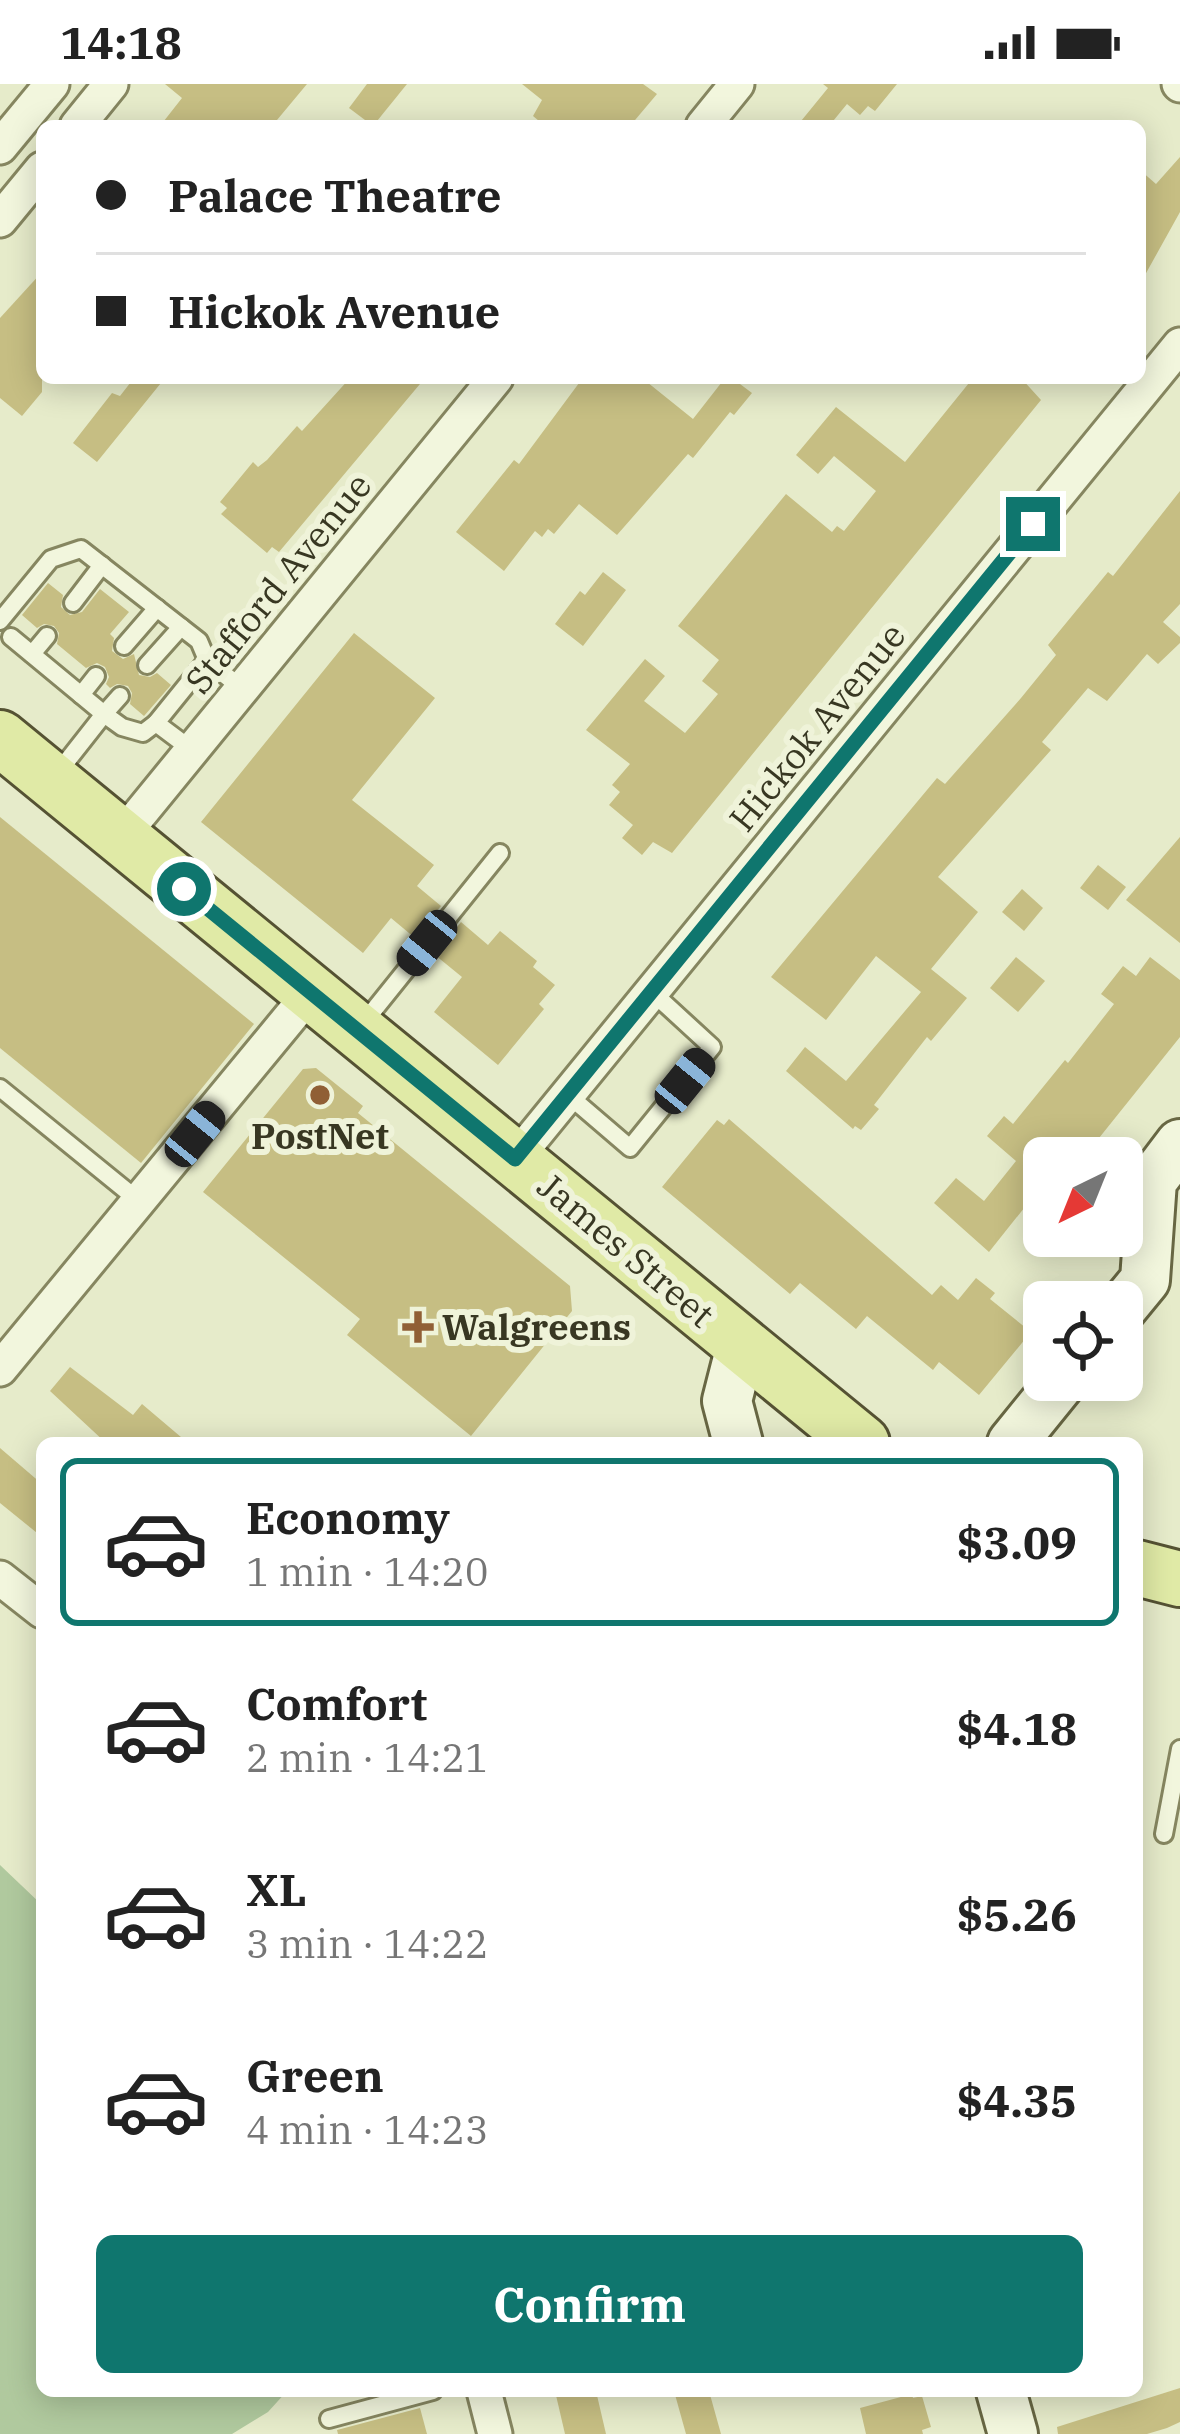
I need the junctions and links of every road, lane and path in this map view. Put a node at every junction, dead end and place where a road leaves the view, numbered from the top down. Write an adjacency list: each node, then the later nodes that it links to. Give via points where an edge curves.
1 (52, 84): 4 (street)
2 (111, 84): 5 (street)
3 (737, 84): 6 (street)
4 (36, 120)
5 (82, 120)
6 (708, 120)
7 (33, 127): 8 (street)
8 (0, 147)
9 (36, 176): 10 (street)
10 (0, 220)
11 (1180, 345): 34 (street, Hickok Avenue)
12 (491, 384): 24 (street, Stafford Avenue)
13 (102, 566): 14 (lane); 15 (lane); 17 (lane, via 81,549 51,559)
14 (73, 603)
15 (157, 608): 16 (lane); 19 (lane)
16 (181, 627): 21 (lane); 22 (lane)
17 (3, 634): 20 (lane)
18 (47, 636): 20 (lane)
19 (124, 646)
20 (32, 654): 25 (lane)
21 (207, 660): 24 (lane); 28 (lane)
22 (147, 665)
23 (96, 676): 25 (lane)
24 (242, 689): 30 (street, Stafford Avenue)
25 (81, 695): 27 (lane)
26 (120, 696): 27 (lane)
27 (104, 714): 28 (lane, via 143,733); 31 (lane)
28 (156, 723): 30 (lane)
29 (0, 738): 31 (main road, James Street)
30 (191, 750): 32 (street, Stafford Avenue)
31 (51, 780): 32 (main road, James Street)
32 (121, 837): 35 (main road, James Street)
33 (500, 853): 36 (lane)
34 (651, 991): 38 (street, Hickok Avenue); 38 (lane, via 712,1047 630,1148)
35 (311, 992): 36 (main road, James Street); 41 (street)
36 (358, 1030): 40 (main road, James Street)
37 (0, 1088): 41 (lane)
38 (567, 1094): 40 (street, Hickok Avenue)
39 (1180, 1144): 42 (street, via 1152,1181)
40 (515, 1159): 43 (main road, James Street)
41 (140, 1201): 44 (street)
42 (1149, 1286)
43 (741, 1346): 46 (street); 47 (main road, James Street)
44 (0, 1369)
45 (1047, 1401): 48 (street)
46 (733, 1422)
47 (855, 1437)
48 (1017, 1437)
49 (1143, 1570): 51 (main road)
50 (0, 1578): 52 (street)
51 (1180, 1579)
52 (36, 1606)
53 (1180, 1749): 54 (lane)
54 (1164, 1834)
55 (411, 2397): 58 (lane)
56 (486, 2397): 59 (street)
57 (1003, 2397): 60 (street)
58 (328, 2420)
59 (495, 2434)
60 (1013, 2434)

